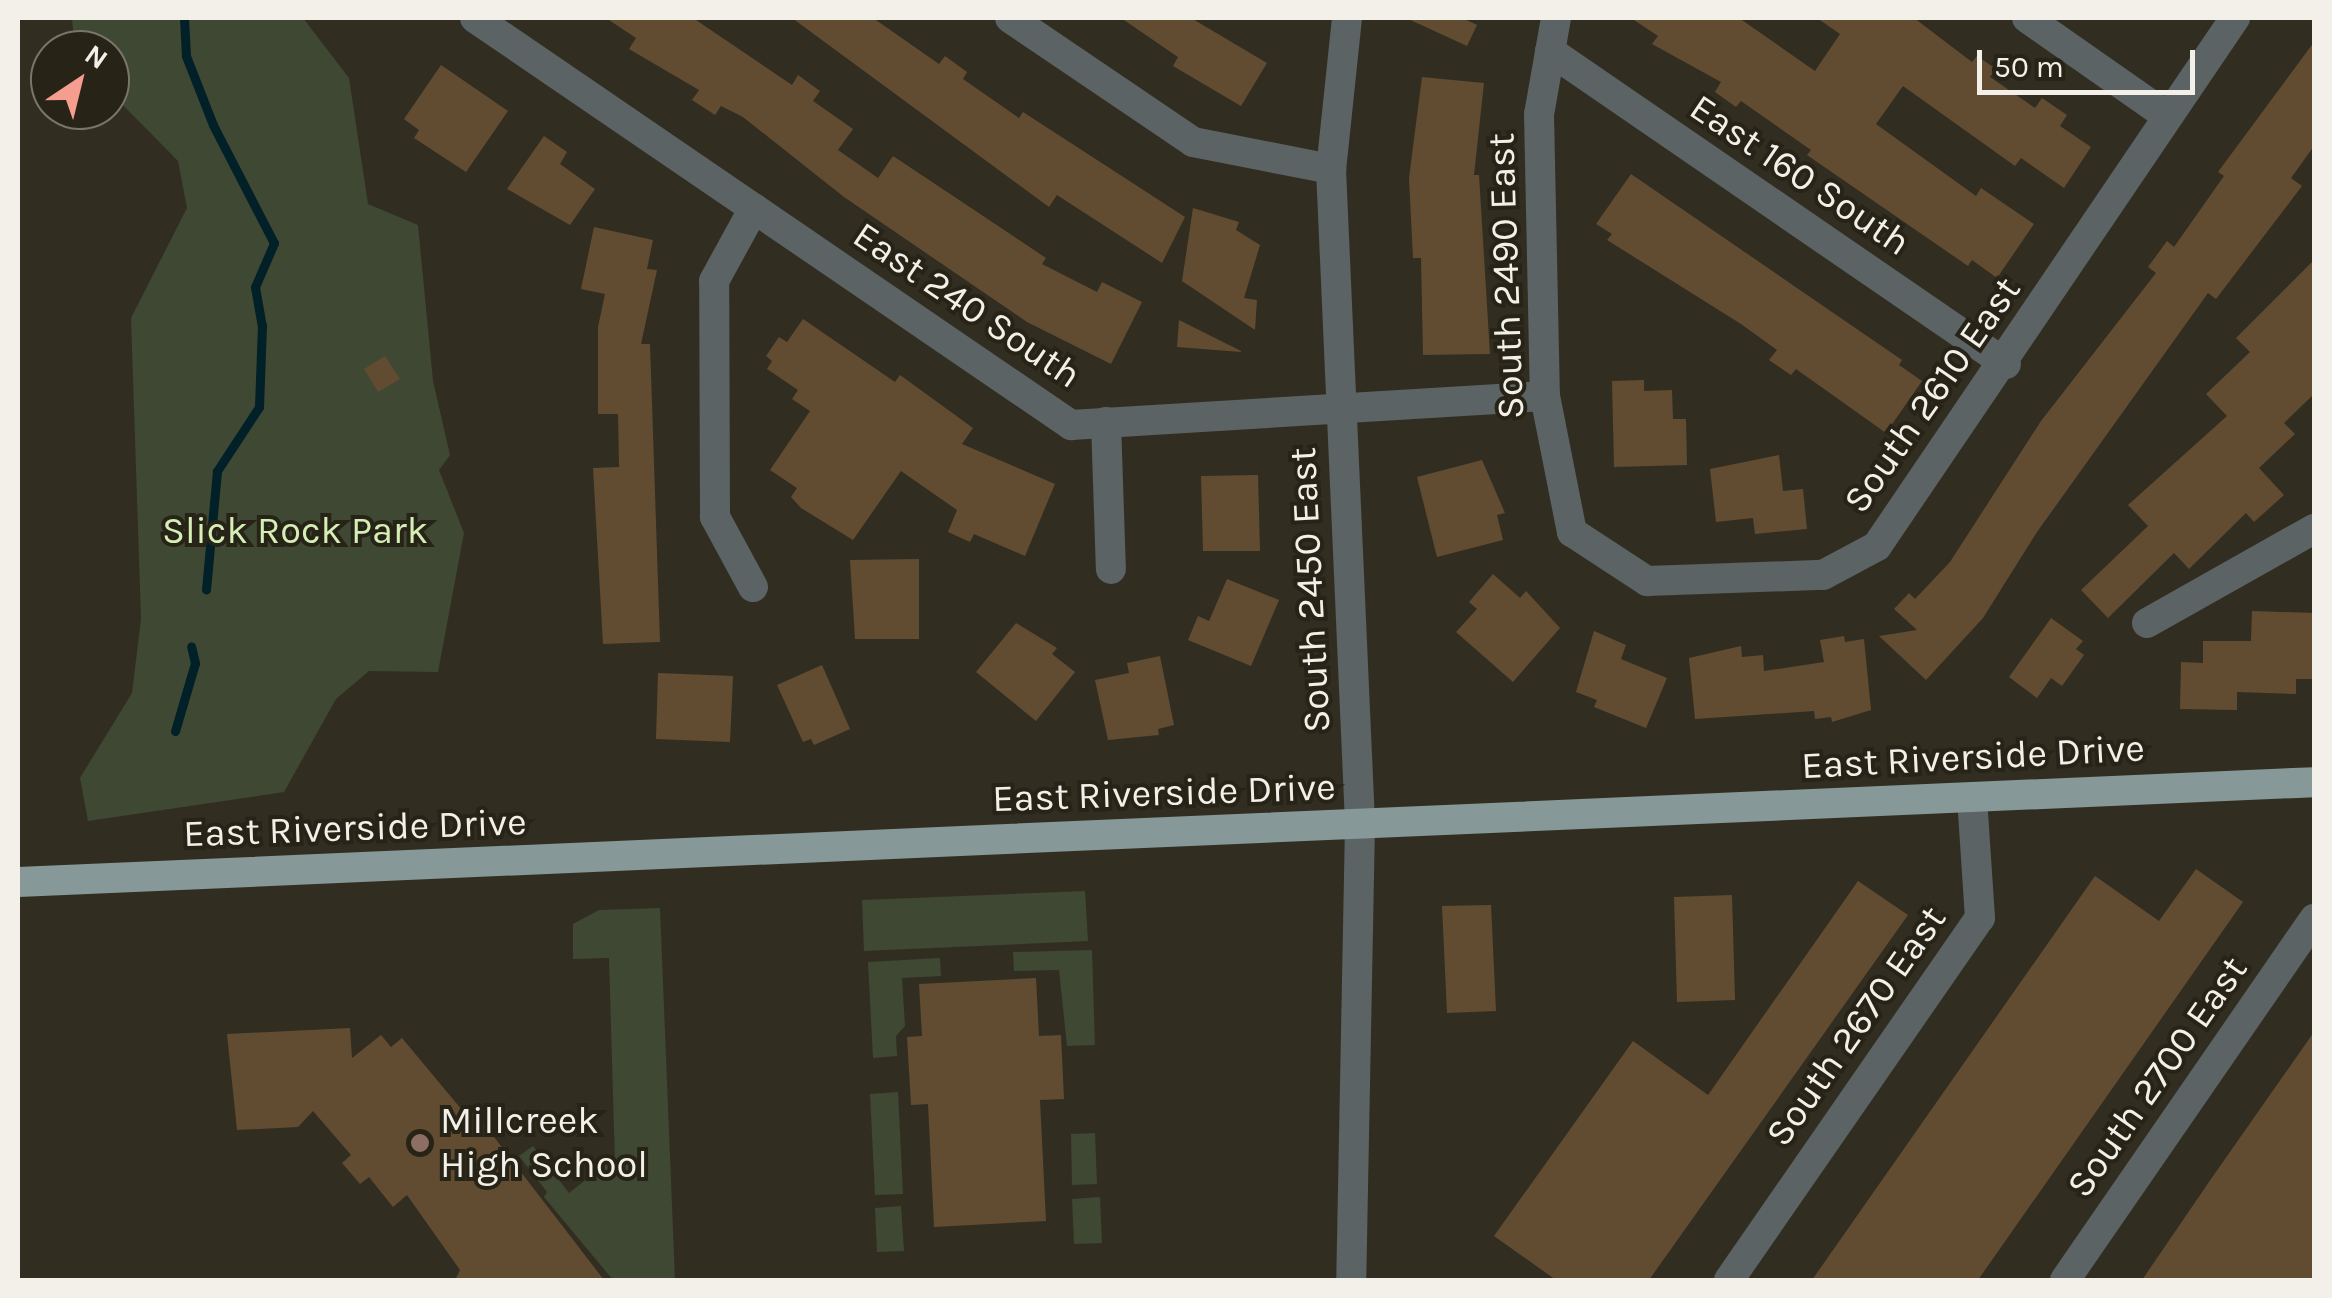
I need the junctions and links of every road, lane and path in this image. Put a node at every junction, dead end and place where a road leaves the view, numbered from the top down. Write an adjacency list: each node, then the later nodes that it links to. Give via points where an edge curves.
1 (476, 18): 10 (street, East 240 South)
2 (1010, 18): 9 (street, via 1194,142)
3 (1347, 18): 9 (street, South 2450 East)
4 (1556, 18): 7 (street, South 2490 East)
5 (2027, 18): 8 (street)
6 (2235, 18): 8 (street, South 2610 East)
7 (1550, 51): 11 (street, East 160 South); 12 (street, South 2490 East, via 1539,114)
8 (2167, 116): 11 (street, South 2610 East)
9 (1331, 169): 13 (street, South 2450 East)
10 (754, 208): 14 (street, East 240 South, via 1071,425); 18 (street, via 714,281 715,518)
11 (2006, 364): 16 (street, South 2610 East, via 1877,546 1823,575 1646,582)
12 (1544, 396): 13 (street, East 240 South); 16 (street, South 2490 East)
13 (1342, 407): 14 (street, East 240 South); 22 (street, South 2450 East)
14 (1106, 422): 17 (street)
15 (2314, 529): 19 (street)
16 (1572, 532)
17 (1111, 569)
18 (753, 587)
19 (2148, 623)
20 (2314, 782): 21 (main road, East Riverside Drive)
21 (1972, 796): 22 (main road, East Riverside Drive); 26 (street, South 2670 East, via 1980,918)
22 (1360, 824): 23 (main road, East Riverside Drive); 25 (street, South 2450 East)
23 (18, 882)
24 (2314, 919): 27 (street, South 2700 East)
25 (1350, 1280)
26 (1729, 1280)
27 (2064, 1280)

